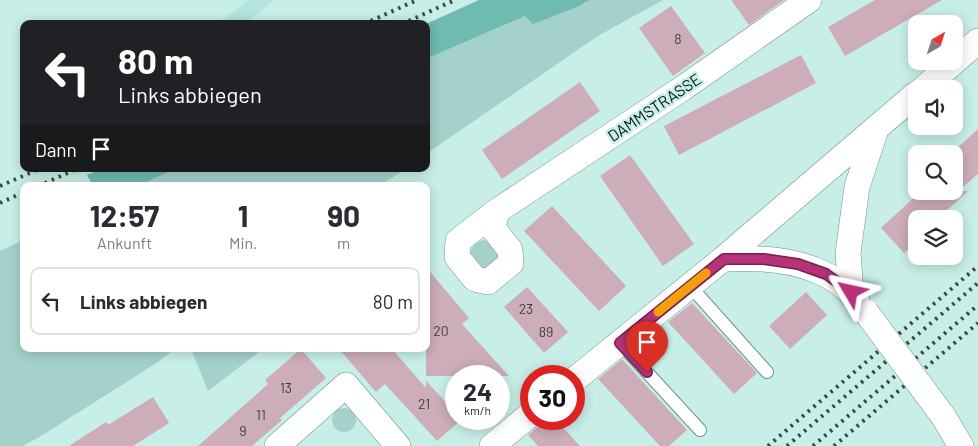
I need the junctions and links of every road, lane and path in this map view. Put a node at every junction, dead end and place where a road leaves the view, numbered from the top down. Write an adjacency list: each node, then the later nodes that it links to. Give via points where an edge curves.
1 (809, 0): 6 (street, DAMMSTRASSE)
2 (978, 41): 3 (street)
3 (933, 80)
4 (908, 101): 5 (street)
5 (876, 129): 7 (street); 9 (street, via 857,187 848,253)
6 (498, 211)
7 (724, 259): 8 (street); 9 (street, via 764,259 798,264 826,274)
8 (690, 286): 10 (street); 12 (lane)
9 (851, 292): 18 (street, bridge, via 943,416)
10 (620, 343): 11 (street); 14 (lane)
11 (585, 371)
12 (767, 372)
13 (520, 423): 17 (street)
14 (700, 430)
15 (277, 446): 16 (street, via 346,385)
16 (398, 446)
17 (492, 446)
18 (960, 446)

